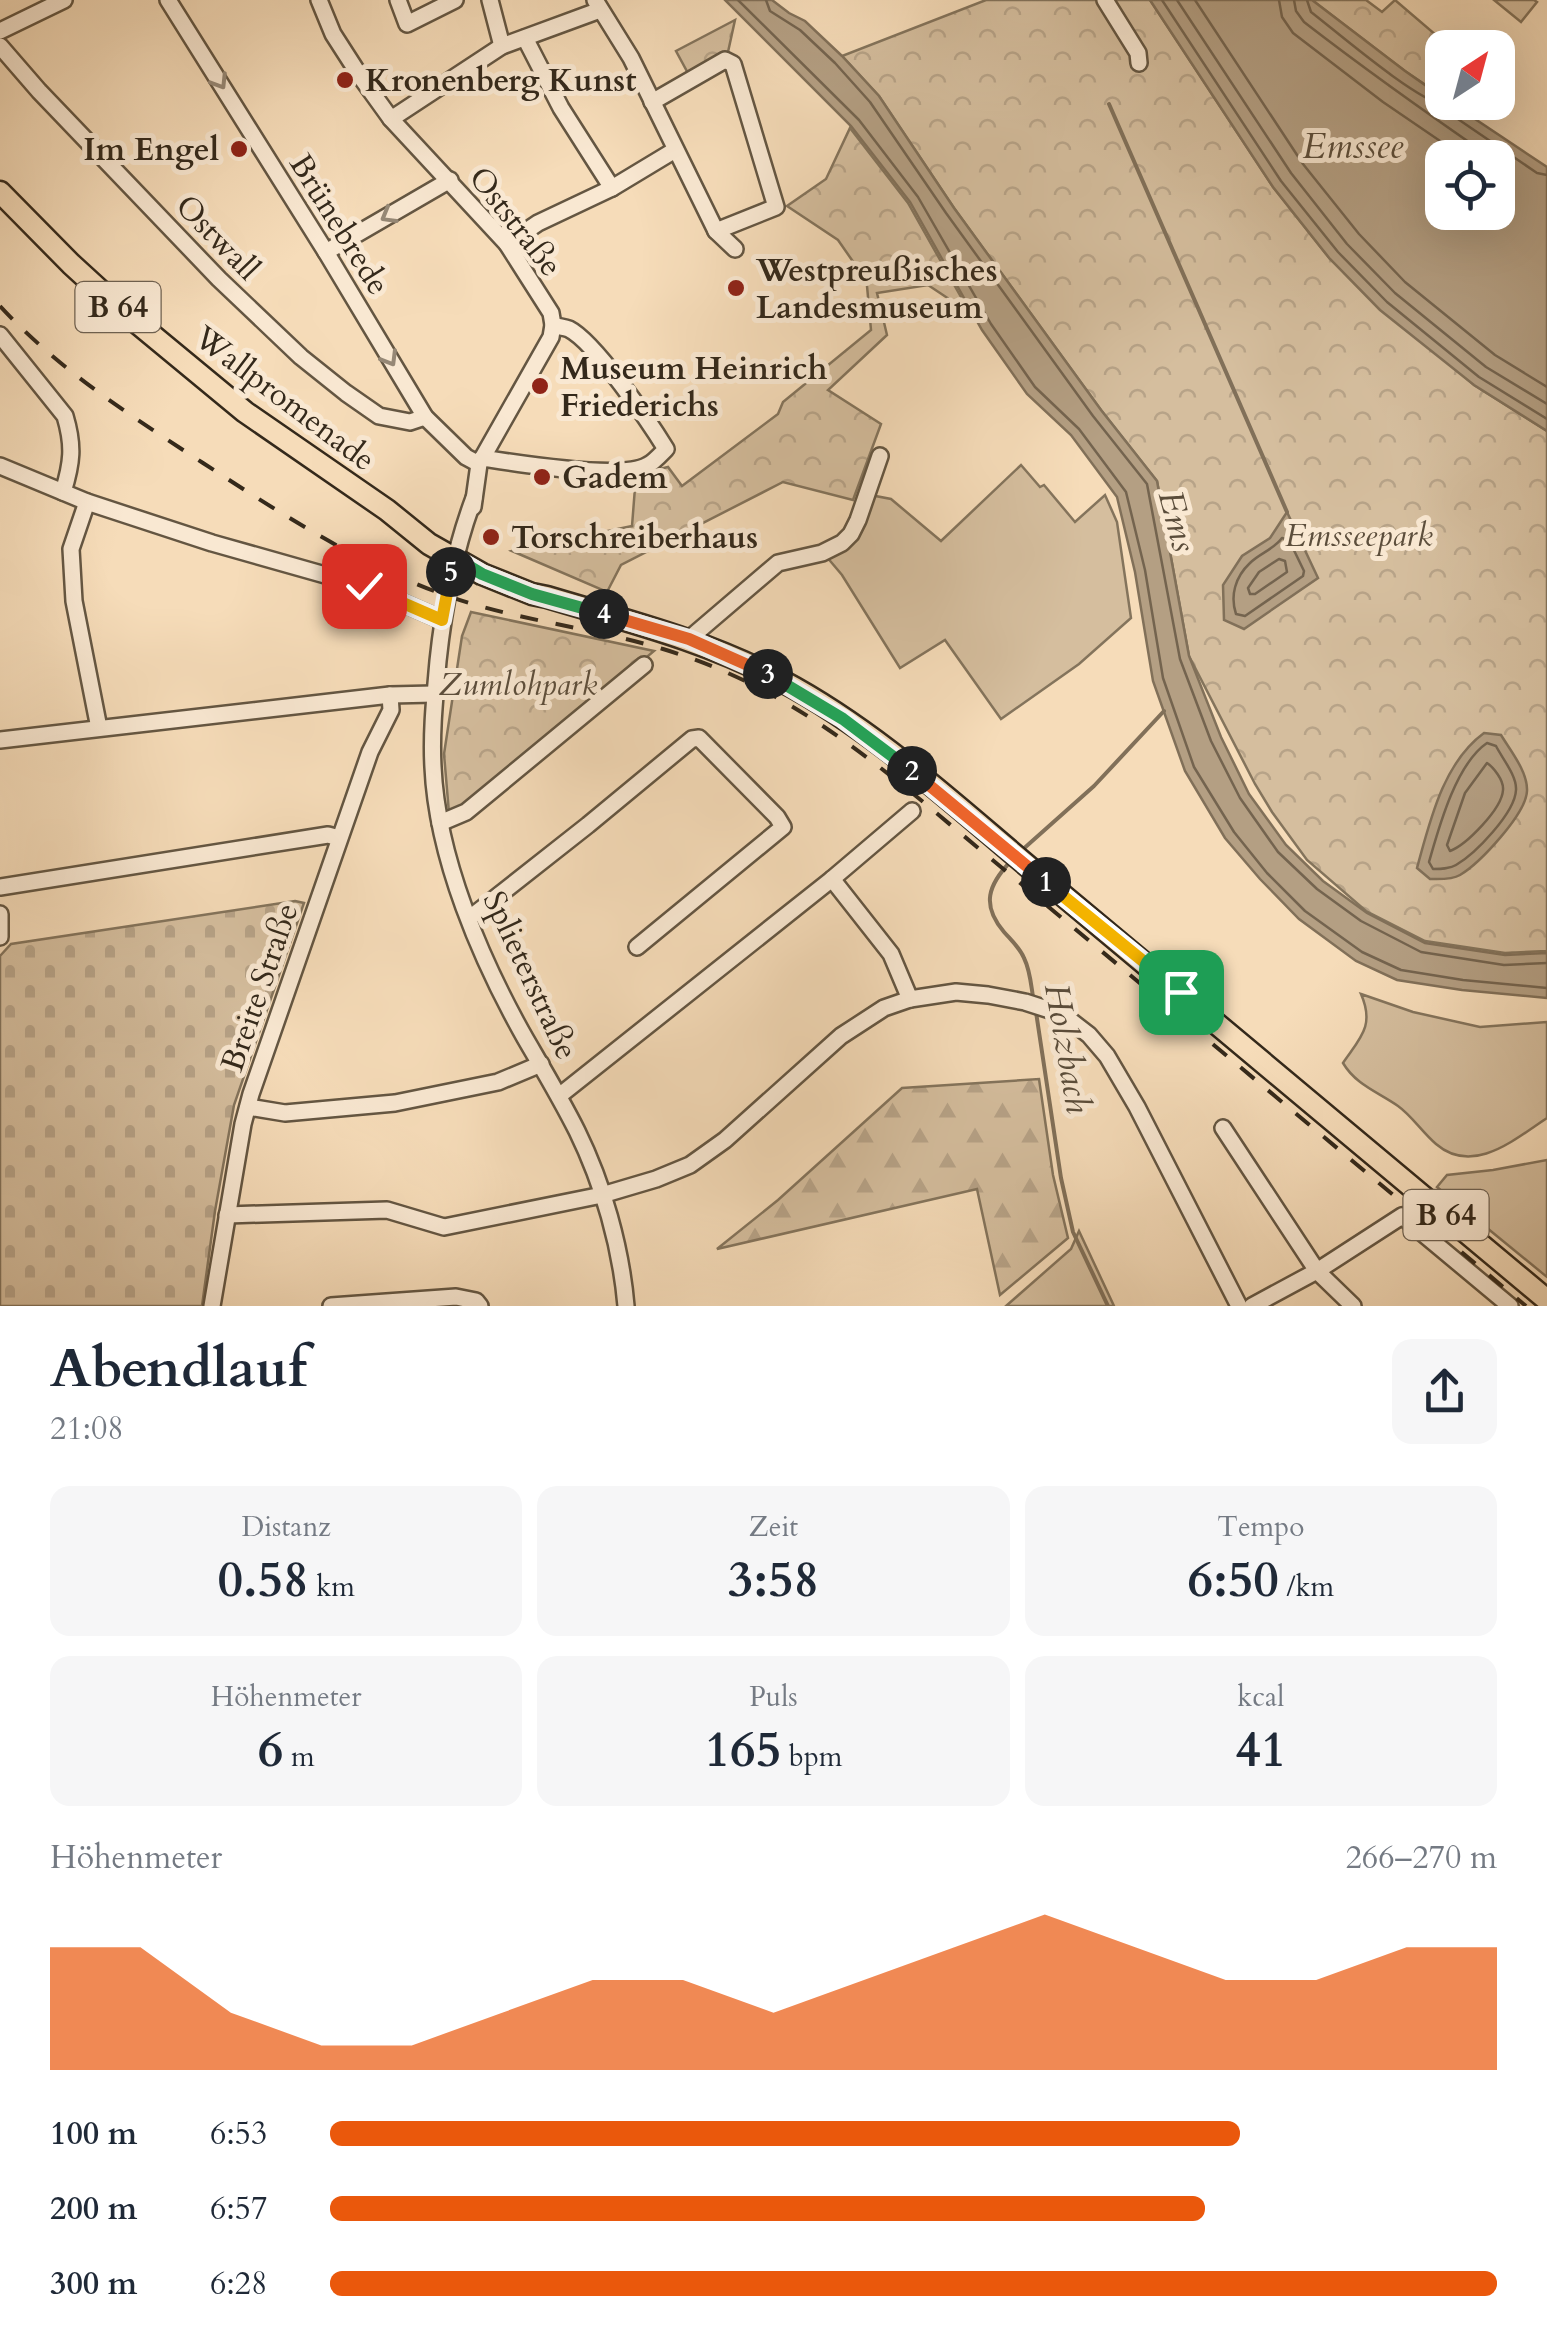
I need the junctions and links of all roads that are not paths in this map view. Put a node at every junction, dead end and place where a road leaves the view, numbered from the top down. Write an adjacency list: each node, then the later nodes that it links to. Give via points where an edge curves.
1 (64, 0): 9 (street)
2 (168, 0): 23 (street, Brünebrede, one-way to 23)
3 (319, 0): 15 (street, Oststraße, via 332,34)
4 (398, 0): 5 (street, via 407,24)
5 (455, 0)
6 (490, 0): 12 (street)
7 (1105, 0): 13 (street)
8 (597, 5): 10 (street); 14 (street)
9 (0, 31)
10 (525, 38): 12 (street); 18 (street)
11 (0, 46): 26 (street, Ostwall, via 300,357 379,416 410,422)
12 (502, 46): 15 (street)
13 (1139, 63)
14 (652, 102): 16 (street); 20 (street, via 725,60 733,64 776,207)
15 (391, 118): 17 (street, Oststraße)
16 (675, 150): 18 (street); 20 (street)
17 (450, 180): 21 (street, Oststraße); 23 (street, one-way to 23)
18 (612, 188): 21 (street)
19 (0, 192): 32 (main road, Wallpromenade / B 64, via 118,307 245,412 424,541)
20 (716, 231): 22 (street)
21 (507, 244): 24 (street, Oststraße)
22 (735, 249)
23 (326, 252): 26 (street, Brünebrede, one-way to 26)
24 (553, 325): 28 (street, Oststraße); 28 (street, via 589,346 666,450 646,467 626,470)
25 (0, 335): 30 (street, via 65,416 72,464)
26 (425, 417): 28 (street, Brünebrede, via 456,448)
27 (880, 456): 34 (street, via 858,520 842,543 778,563)
28 (481, 461): 32 (street, Oststraße)
29 (0, 466): 30 (street)
30 (63, 492): 31 (street)
31 (87, 502): 33 (street, via 364,586); 39 (street, via 71,549 74,601)
32 (459, 555): 33 (street, Splieterstraße); 34 (main road, B 64, via 511,586); 35 (street, Splieterstraße)
33 (442, 620): 35 (street, Splieterstraße)
34 (689, 639): 58 (main road, B 64, via 772,676 893,756)
35 (439, 658): 37 (street, Splieterstraße)
36 (644, 665): 42 (street, via 466,812)
37 (434, 694): 38 (street); 42 (street, Splieterstraße)
38 (390, 695): 39 (street); 43 (street, Breite Straße, via 391,710)
39 (99, 728): 40 (street)
40 (0, 740)
41 (912, 811): 44 (street)
42 (440, 823): 47 (street, Splieterstraße)
43 (340, 838): 45 (street); 53 (street, Breite Straße)
44 (832, 879): 50 (street, via 891,954); 52 (street)
45 (0, 887)
46 (0, 914): 48 (street)
47 (469, 916): 49 (street, via 699,738 783,827); 51 (street, Splieterstraße)
48 (0, 936)
49 (637, 947)
50 (910, 999): 55 (street, via 841,1036 690,1165); 63 (street, via 956,992 1025,1002 1062,1014 1089,1035 1137,1108)
51 (541, 1064): 52 (street, Splieterstraße); 53 (street, via 498,1082 395,1103 285,1112)
52 (559, 1096): 55 (street, Splieterstraße)
53 (248, 1107): 56 (street, Breite Straße)
54 (1223, 1128): 57 (street)
55 (602, 1195): 56 (street, via 444,1227 387,1210); 62 (street, Splieterstraße)
56 (228, 1215): 59 (street, Breite Straße)
57 (1317, 1271): 64 (street); 65 (street); 66 (street, via 1402,1216)
58 (1547, 1300)
59 (212, 1306)
60 (331, 1306): 61 (street, via 442,1298)
61 (480, 1306)
62 (626, 1306)
63 (1239, 1306)
64 (1252, 1306)
65 (1352, 1306)
66 (1510, 1306)

